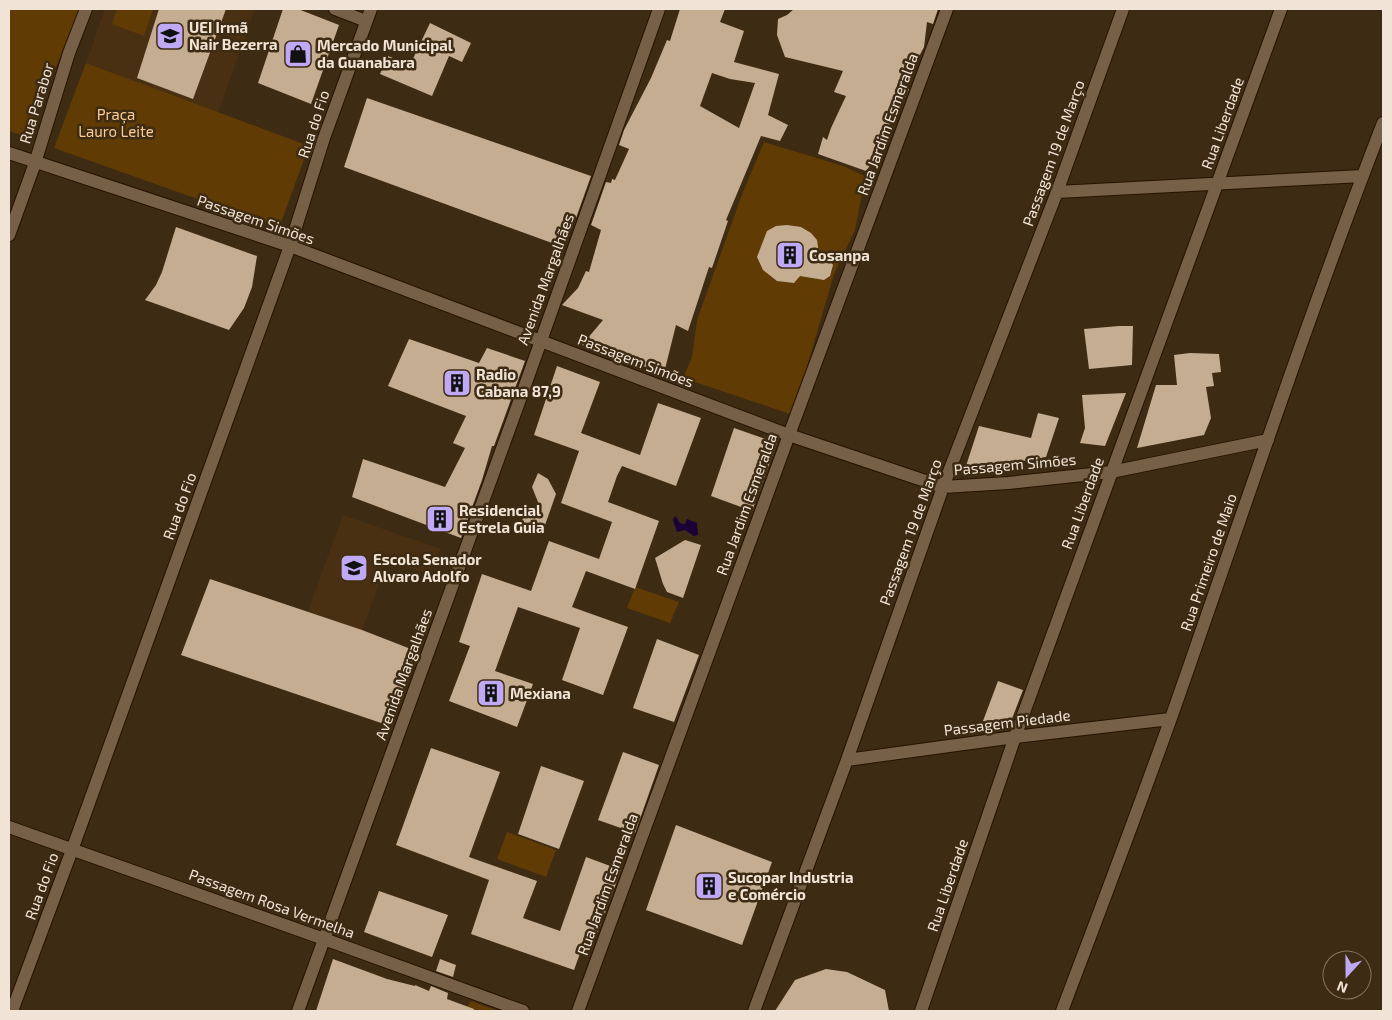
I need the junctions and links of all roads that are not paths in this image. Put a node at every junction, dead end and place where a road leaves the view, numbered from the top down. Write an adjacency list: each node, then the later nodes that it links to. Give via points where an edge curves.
1 (86, 9): 11 (street, Rua Parabor)
2 (335, 9): 7 (street)
3 (659, 9): 17 (street, Avenida Margalhães)
4 (947, 9): 18 (street, Rua Jardim Esmeralda)
5 (1123, 9): 14 (street, Passagem 19 de Março)
6 (1281, 9): 13 (street, Rua Liberdade)
7 (369, 15): 16 (street, Rua do Fio, via 324,138)
8 (1383, 123): 10 (street, Rua Primeiro de Maio)
9 (9, 153): 11 (street, Passagem Simões)
10 (1377, 155): 12 (street, Rua Primeiro de Maio)
11 (35, 163): 15 (street, Rua Parabor); 16 (street, Passagem Simões)
12 (1363, 176): 13 (street); 19 (street, Rua Primeiro de Maio)
13 (1217, 184): 14 (street); 20 (street, Rua Liberdade)
14 (1057, 192): 21 (street, Passagem 19 de Março)
15 (9, 235)
16 (290, 246): 17 (street, Passagem Simões); 26 (street, Rua do Fio)
17 (541, 341): 18 (street, Passagem Simões); 27 (street, Avenida Margalhães)
18 (789, 435): 21 (street, Passagem Simões); 31 (street, Rua Jardim Esmeralda)
19 (1268, 440): 20 (street, Passagem Simões); 22 (street, Rua Primeiro de Maio)
20 (1111, 472): 21 (street, Passagem Simões); 23 (street, Rua Liberdade)
21 (942, 487): 24 (street, Passagem 19 de Março)
22 (1170, 719): 23 (street, Passagem Piedade); 34 (street, Rua Primeiro de Maio)
23 (1015, 737): 24 (street, Passagem Piedade); 33 (street, Rua Liberdade)
24 (847, 760): 32 (street, Passagem 19 de Março)
25 (9, 827): 26 (street, Passagem Rosa Vermelha)
26 (72, 850): 27 (street, Passagem Rosa Vermelha); 28 (street, Rua do Fio)
27 (324, 939): 29 (street, Avenida Margalhães); 30 (street, Passagem Rosa Vermelha)
28 (12, 1011)
29 (298, 1011)
30 (523, 1011)
31 (578, 1011)
32 (754, 1011)
33 (921, 1011)
34 (1062, 1011)

